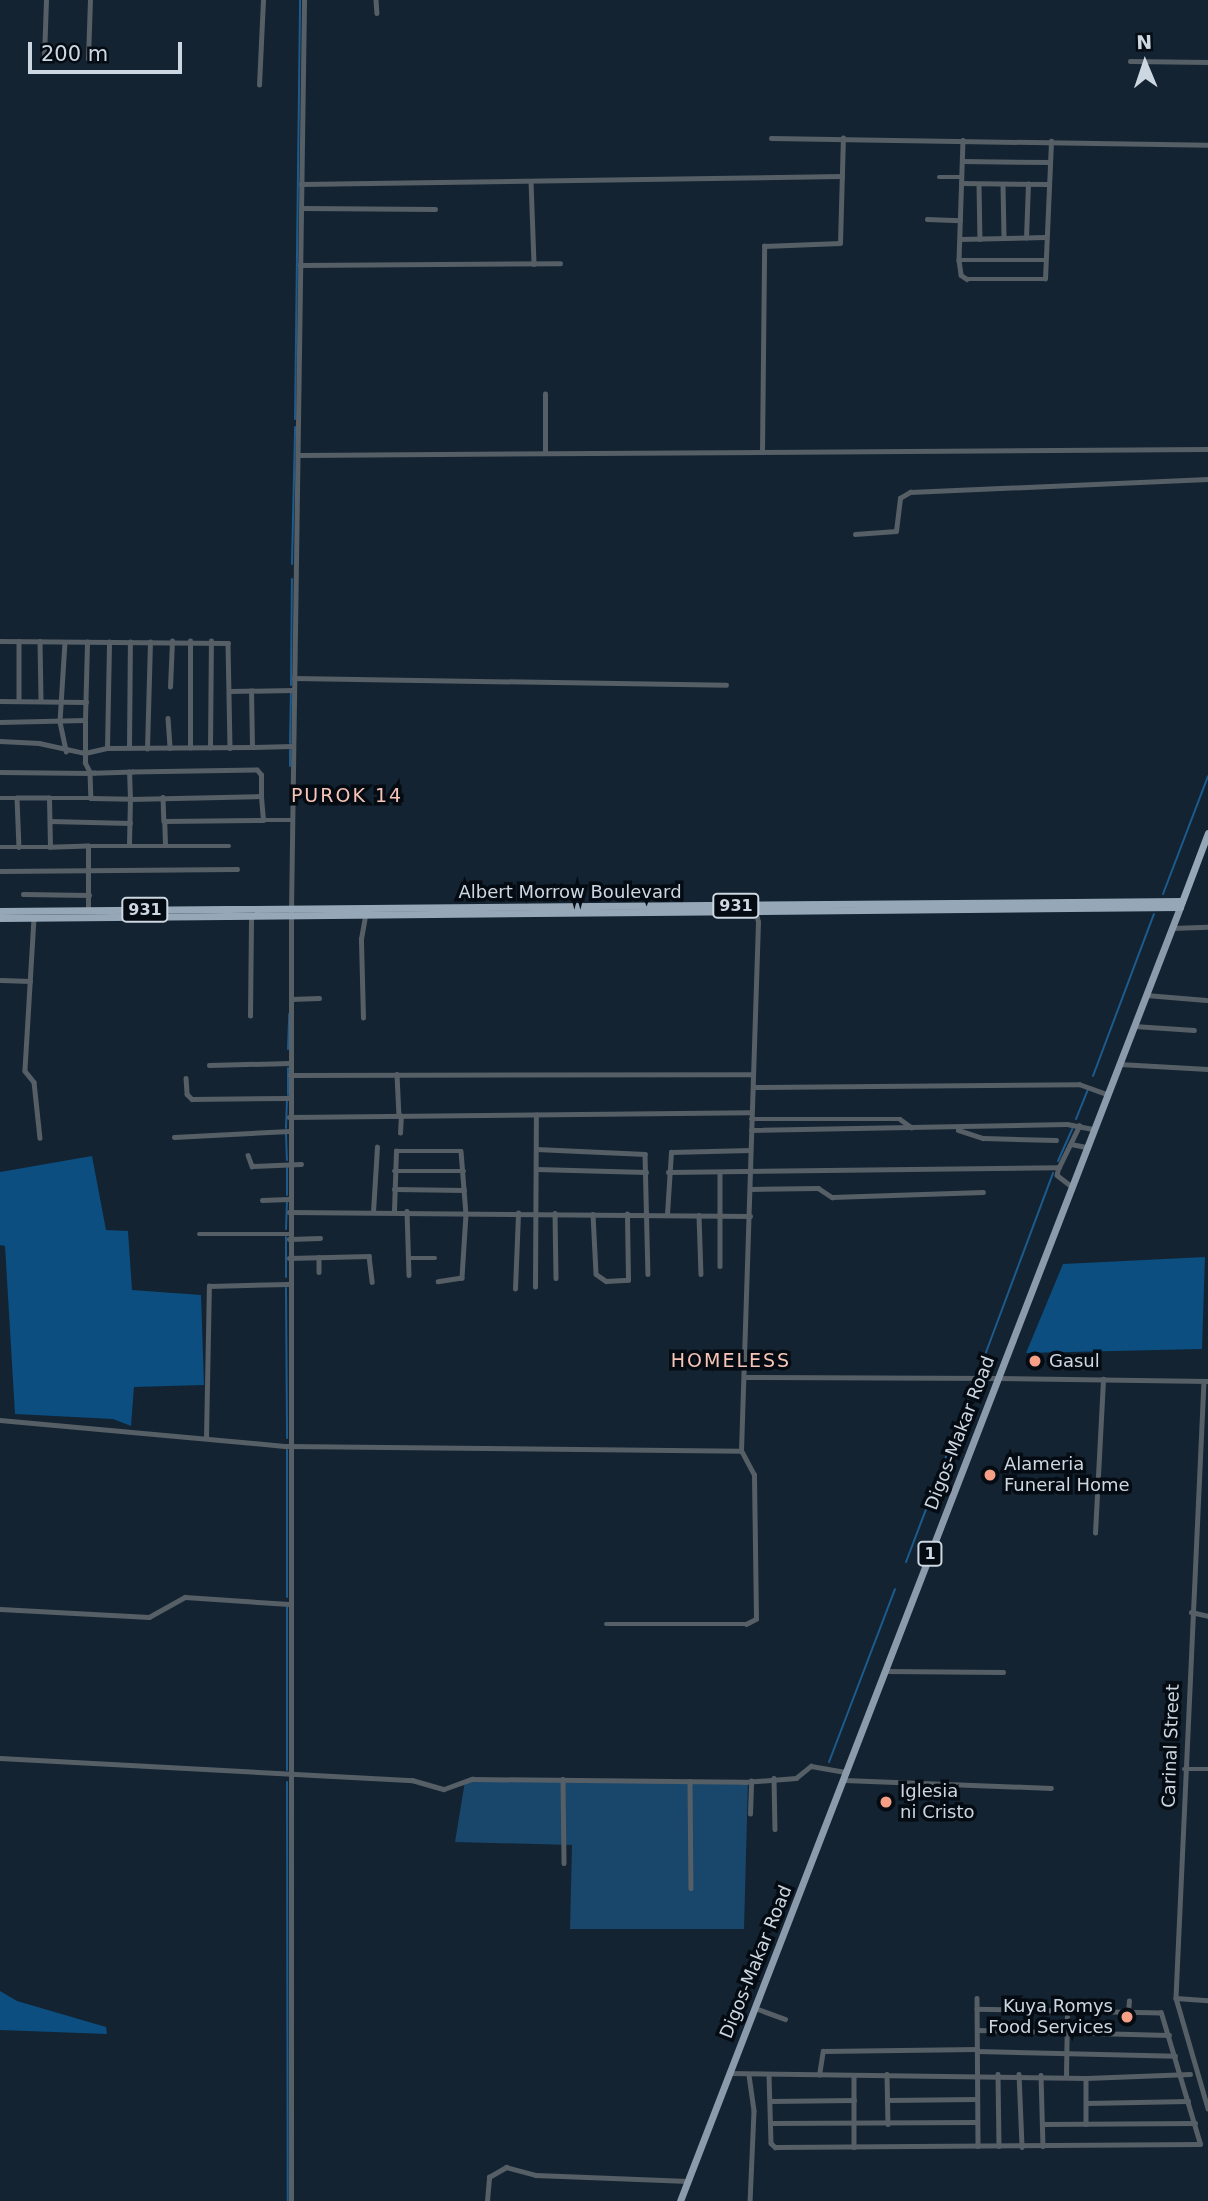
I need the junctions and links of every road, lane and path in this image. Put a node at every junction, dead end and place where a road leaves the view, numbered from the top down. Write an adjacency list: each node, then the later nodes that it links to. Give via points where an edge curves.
1 (46, 0): 7 (street)
2 (90, 0): 8 (street)
3 (263, 0): 11 (street)
4 (304, 0): 23 (street)
5 (376, 0): 6 (street)
6 (376, 13)
7 (44, 57)
8 (88, 59)
9 (1130, 61): 10 (street)
10 (1208, 62)
11 (259, 85)
12 (771, 138): 13 (street)
13 (843, 138): 14 (street); 19 (street)
14 (963, 140): 15 (street); 17 (street)
15 (1051, 141): 16 (street); 18 (street)
16 (1208, 145)
17 (962, 161): 18 (street); 21 (street)
18 (1050, 162): 27 (street)
19 (842, 176): 22 (street); 44 (street, via 840,243 764,246)
20 (939, 177): 21 (street)
21 (961, 180): 24 (street); 31 (street)
22 (531, 181): 23 (street); 40 (street)
23 (301, 184): 28 (street)
24 (979, 184): 25 (street); 36 (street)
25 (1003, 184): 26 (street); 33 (street)
26 (1028, 184): 27 (street); 34 (street)
27 (1048, 184): 32 (street)
28 (301, 208): 29 (street); 41 (street)
29 (435, 209)
30 (927, 219): 31 (street)
31 (960, 220): 35 (street)
32 (1045, 237): 34 (street); 38 (street)
33 (1004, 238): 34 (street); 36 (street)
34 (1026, 238)
35 (960, 239): 36 (street); 37 (street)
36 (980, 239)
37 (959, 260): 38 (street); 38 (street, via 961,275 967,279 1042,280 1046,277)
38 (1045, 260)
39 (559, 263): 40 (street)
40 (534, 264): 41 (street)
41 (300, 265): 46 (street)
42 (545, 394): 45 (street)
43 (1208, 449): 44 (street)
44 (762, 452): 45 (street)
45 (545, 453): 46 (street)
46 (299, 455): 60 (street)
47 (1208, 479): 48 (street, via 910,492 900,498 896,531)
48 (855, 534)
49 (0, 641): 50 (street)
50 (19, 641): 51 (street); 67 (street)
51 (40, 641): 54 (street); 68 (street)
52 (190, 641): 53 (street); 59 (street); 81 (street)
53 (211, 641): 64 (street, via 230,644); 82 (street)
54 (65, 642): 55 (street); 69 (street)
55 (87, 642): 56 (street); 70 (street)
56 (109, 642): 57 (street); 78 (street)
57 (130, 642): 58 (street); 79 (street)
58 (150, 642): 59 (street); 84 (street)
59 (172, 642): 62 (street)
60 (294, 678): 61 (street); 63 (street)
61 (726, 685)
62 (170, 687)
63 (293, 690): 65 (street); 76 (street)
64 (231, 691): 65 (street); 83 (street)
65 (251, 691): 77 (street)
66 (0, 701): 67 (street)
67 (19, 701): 68 (street)
68 (41, 701): 69 (street)
69 (61, 702): 70 (street); 74 (street)
70 (86, 702): 72 (street)
71 (168, 718): 80 (street)
72 (85, 720): 74 (street); 86 (street)
73 (0, 722): 74 (street)
74 (60, 722): 85 (street)
75 (0, 741): 85 (street, via 39,743)
76 (292, 746): 77 (street); 98 (street)
77 (252, 747): 83 (street)
78 (107, 748): 79 (street); 86 (street)
79 (129, 748): 84 (street)
80 (170, 748): 81 (street); 84 (street)
81 (190, 748): 82 (street)
82 (210, 748): 83 (street)
83 (230, 748)
84 (147, 749)
85 (66, 751): 86 (street)
86 (86, 753): 89 (street)
87 (0, 772): 89 (street)
88 (129, 772): 89 (street); 90 (street, via 257,770); 96 (street)
89 (90, 773): 94 (street)
90 (261, 796): 91 (street); 97 (street)
91 (163, 797): 96 (street); 100 (street)
92 (0, 798): 93 (street)
93 (17, 798): 95 (street); 108 (street)
94 (91, 798): 95 (street); 96 (street)
95 (49, 799): 99 (street)
96 (130, 799): 101 (street)
97 (263, 820): 98 (street); 100 (street)
98 (293, 820): 119 (street)
99 (50, 821): 101 (street); 109 (street)
100 (164, 821): 103 (street)
101 (130, 823): 104 (street)
102 (1208, 833): 115 (highway, Digos-Makar Road / 1)
103 (165, 844): 104 (street); 106 (street)
104 (129, 845): 105 (street)
105 (88, 846): 109 (street); 111 (street)
106 (229, 846)
107 (0, 847): 108 (street)
108 (19, 847): 109 (street)
109 (50, 848)
110 (237, 869): 111 (street)
111 (89, 870): 112 (street); 114 (street)
112 (0, 871)
113 (23, 894): 114 (street)
114 (89, 895): 118 (street)
115 (1181, 904): 116 (highway, Albert Morrow Boulevard / 931); 124 (main road, Digos-Makar Road / 1)
116 (755, 910): 119 (highway, Albert Morrow Boulevard / 931); 122 (highway, Albert Morrow Boulevard / 931); 141 (street)
117 (0, 911): 118 (highway, Albert Morrow Boulevard / 931)
118 (88, 911): 119 (highway, Albert Morrow Boulevard / 931)
119 (291, 914): 121 (highway, Albert Morrow Boulevard / 931); 122 (highway, Albert Morrow Boulevard / 931); 130 (street)
120 (34, 917): 121 (highway, Albert Morrow Boulevard / 931); 123 (highway, Albert Morrow Boulevard / 931); 127 (street)
121 (251, 917): 132 (street)
122 (365, 917): 133 (street, via 360,940)
123 (0, 918)
124 (1171, 928): 125 (street); 128 (main road, Digos-Makar Road / 1)
125 (1208, 928)
126 (1, 980): 127 (street)
127 (30, 981): 161 (street, via 24,1071 34,1082)
128 (1145, 995): 131 (street); 134 (main road, Digos-Makar Road / 1)
129 (319, 998): 130 (street)
130 (291, 999): 136 (street)
131 (1206, 1000)
132 (250, 1016)
133 (363, 1018)
134 (1133, 1026): 135 (street); 137 (main road, Digos-Makar Road / 1)
135 (1194, 1030)
136 (290, 1063): 138 (street); 142 (street)
137 (1118, 1064): 139 (street); 145 (main road, Digos-Makar Road / 1)
138 (209, 1065)
139 (1208, 1069)
140 (397, 1074): 141 (street); 142 (street); 149 (street)
141 (753, 1074): 144 (street)
142 (290, 1075): 146 (street)
143 (186, 1078): 146 (street, via 192,1099)
144 (752, 1087): 145 (street, via 1079,1084); 147 (street)
145 (1107, 1094): 156 (main road, Digos-Makar Road / 1)
146 (289, 1098): 150 (street)
147 (751, 1112): 148 (street); 151 (street)
148 (536, 1115): 149 (street); 167 (street)
149 (400, 1116): 150 (street); 159 (street)
150 (289, 1117): 158 (street)
151 (751, 1119): 154 (street, via 900,1119); 157 (street)
152 (981, 1126): 153 (street); 155 (street); 162 (street)
153 (1079, 1126): 156 (street); 164 (street)
154 (911, 1127): 155 (street); 157 (street)
155 (953, 1129): 162 (street)
156 (1093, 1129): 166 (main road, Digos-Makar Road / 1)
157 (751, 1130): 168 (street)
158 (289, 1131): 160 (street); 170 (street)
159 (400, 1133)
160 (174, 1137)
161 (40, 1138)
162 (983, 1138): 163 (street)
163 (1056, 1140)
164 (1071, 1144): 166 (street); 172 (street)
165 (377, 1147): 189 (street)
166 (1086, 1147): 180 (main road, Digos-Makar Road / 1)
167 (536, 1149): 173 (street); 176 (street, via 644,1152)
168 (750, 1150): 177 (street, via 674,1150); 179 (street)
169 (248, 1155): 170 (street, via 252,1166)
170 (289, 1164): 171 (street); 186 (street)
171 (301, 1164)
172 (1059, 1167): 179 (street); 180 (street, via 1057,1175)
173 (536, 1169): 176 (street); 192 (street)
174 (394, 1171): 175 (street); 175 (street, via 398,1150 460,1150); 181 (street)
175 (464, 1171): 183 (street)
176 (646, 1172): 197 (street)
177 (668, 1172): 178 (street); 198 (street)
178 (720, 1172): 179 (street); 200 (street)
179 (750, 1172): 182 (street)
180 (1071, 1186): 221 (main road, Digos-Makar Road / 1)
181 (394, 1189): 183 (street); 187 (street)
182 (750, 1189): 184 (street, via 818,1188 832,1197); 201 (street)
183 (464, 1191): 194 (street)
184 (983, 1192)
185 (262, 1199): 186 (street)
186 (288, 1199): 188 (street)
187 (394, 1211): 189 (street); 190 (street)
188 (289, 1212): 189 (street); 203 (street)
189 (373, 1212)
190 (407, 1212): 194 (street); 207 (street)
191 (518, 1213): 192 (street); 194 (street); 219 (street)
192 (536, 1213): 193 (street); 218 (street)
193 (555, 1213): 195 (street); 214 (street)
194 (466, 1214): 216 (street, via 462,1278)
195 (593, 1214): 196 (street); 196 (street, via 596,1274 606,1281 628,1280)
196 (627, 1214): 197 (street)
197 (646, 1214): 198 (street); 211 (street)
198 (667, 1214): 199 (street)
199 (699, 1215): 200 (street); 212 (street)
200 (720, 1216): 201 (street); 209 (street)
201 (750, 1216): 220 (street)
202 (199, 1234): 203 (street)
203 (289, 1237): 204 (street); 206 (street)
204 (320, 1238)
205 (319, 1257): 206 (street); 210 (street); 215 (street, via 369,1256)
206 (289, 1258): 217 (street)
207 (409, 1258): 208 (street); 213 (street)
208 (436, 1258)
209 (720, 1266)
210 (320, 1272)
211 (648, 1274)
212 (701, 1274)
213 (409, 1275)
214 (556, 1279)
215 (372, 1282)
216 (438, 1282)
217 (289, 1284): 225 (street, via 209,1286); 226 (street)
218 (535, 1287)
219 (515, 1289)
220 (744, 1377): 221 (street); 227 (street)
221 (997, 1377): 222 (street); 234 (main road, Digos-Makar Road / 1)
222 (1103, 1378): 223 (street); 228 (street)
223 (1206, 1381): 231 (street, Carinal Street)
224 (0, 1420): 225 (street)
225 (206, 1438): 226 (street)
226 (288, 1446): 227 (street); 229 (street)
227 (740, 1451): 233 (street, via 754,1475 755,1622)
228 (1095, 1533)
229 (289, 1604): 230 (street, via 185,1597 149,1617); 240 (street)
230 (0, 1609)
231 (1191, 1612): 232 (street); 237 (street, Carinal Street)
232 (1208, 1616)
233 (606, 1624)
234 (886, 1671): 235 (street); 239 (main road, Digos-Makar Road / 1)
235 (1003, 1672)
236 (0, 1758): 240 (street)
237 (1184, 1769): 238 (street); 252 (street, Carinal Street)
238 (1208, 1769)
239 (847, 1772): 241 (street, via 811,1766 802,1777); 243 (main road, Digos-Makar Road / 1)
240 (289, 1776): 242 (street, via 412,1780 444,1789 472,1779); 300 (street)
241 (774, 1778): 244 (street); 248 (street)
242 (563, 1779): 245 (street); 249 (street)
243 (844, 1780): 246 (street); 255 (main road, Digos-Makar Road / 1)
244 (751, 1781): 245 (street); 247 (street)
245 (690, 1782): 250 (street)
246 (1051, 1788)
247 (750, 1814)
248 (775, 1829)
249 (564, 1863)
250 (691, 1888)
251 (977, 1998): 256 (street)
252 (1176, 1998): 253 (street); 286 (street, Carinal Street)
253 (1208, 2000)
254 (1129, 2001): 258 (street)
255 (755, 2008): 259 (street); 266 (main road, Digos-Makar Road / 1)
256 (977, 2009): 257 (street); 260 (street)
257 (1067, 2011): 258 (street); 261 (street)
258 (1128, 2012): 262 (street, via 1161,2013)
259 (785, 2019)
260 (977, 2030): 261 (street); 263 (street)
261 (1066, 2033): 262 (street); 264 (street)
262 (1169, 2035): 265 (street)
263 (976, 2050): 264 (street); 267 (street); 274 (street, via 823,2051)
264 (1066, 2054): 265 (street); 277 (street)
265 (1176, 2056): 279 (street)
266 (729, 2073): 272 (street); 299 (main road, Digos-Makar Road / 1)
267 (977, 2073): 268 (street); 269 (street); 280 (street)
268 (887, 2074): 275 (street); 282 (street)
269 (998, 2074): 270 (street); 295 (street)
270 (1019, 2074): 276 (street); 298 (street)
271 (1191, 2074): 279 (street)
272 (749, 2075): 273 (street); 303 (street, via 754,2111)
273 (769, 2075): 274 (street); 283 (street)
274 (819, 2075): 275 (street)
275 (854, 2075): 281 (street)
276 (1041, 2075): 277 (street); 291 (street)
277 (1066, 2076): 278 (street)
278 (1086, 2078): 279 (street); 285 (street)
279 (1182, 2078): 284 (street)
280 (976, 2099): 282 (street); 287 (street)
281 (854, 2100): 283 (street); 293 (street)
282 (887, 2100): 290 (street)
283 (770, 2101): 288 (street)
284 (1188, 2101): 285 (street); 289 (street)
285 (1086, 2103): 292 (street)
286 (1208, 2108)
287 (977, 2122): 290 (street); 294 (street)
288 (770, 2123): 293 (street); 297 (street, via 773,2146)
289 (1195, 2123): 292 (street); 296 (street, via 1200,2145)
290 (888, 2124): 293 (street)
291 (1043, 2124): 292 (street); 296 (street)
292 (1086, 2124)
293 (854, 2125): 297 (street)
294 (978, 2146): 295 (street); 297 (street)
295 (999, 2146): 298 (street)
296 (1043, 2146): 298 (street)
297 (854, 2147)
298 (1022, 2147)
299 (688, 2181): 301 (street, via 536,2175 506,2167 489,2177); 302 (main road, Digos-Makar Road / 1)
300 (291, 2201)
301 (487, 2201)
302 (680, 2201)
303 (750, 2201)

